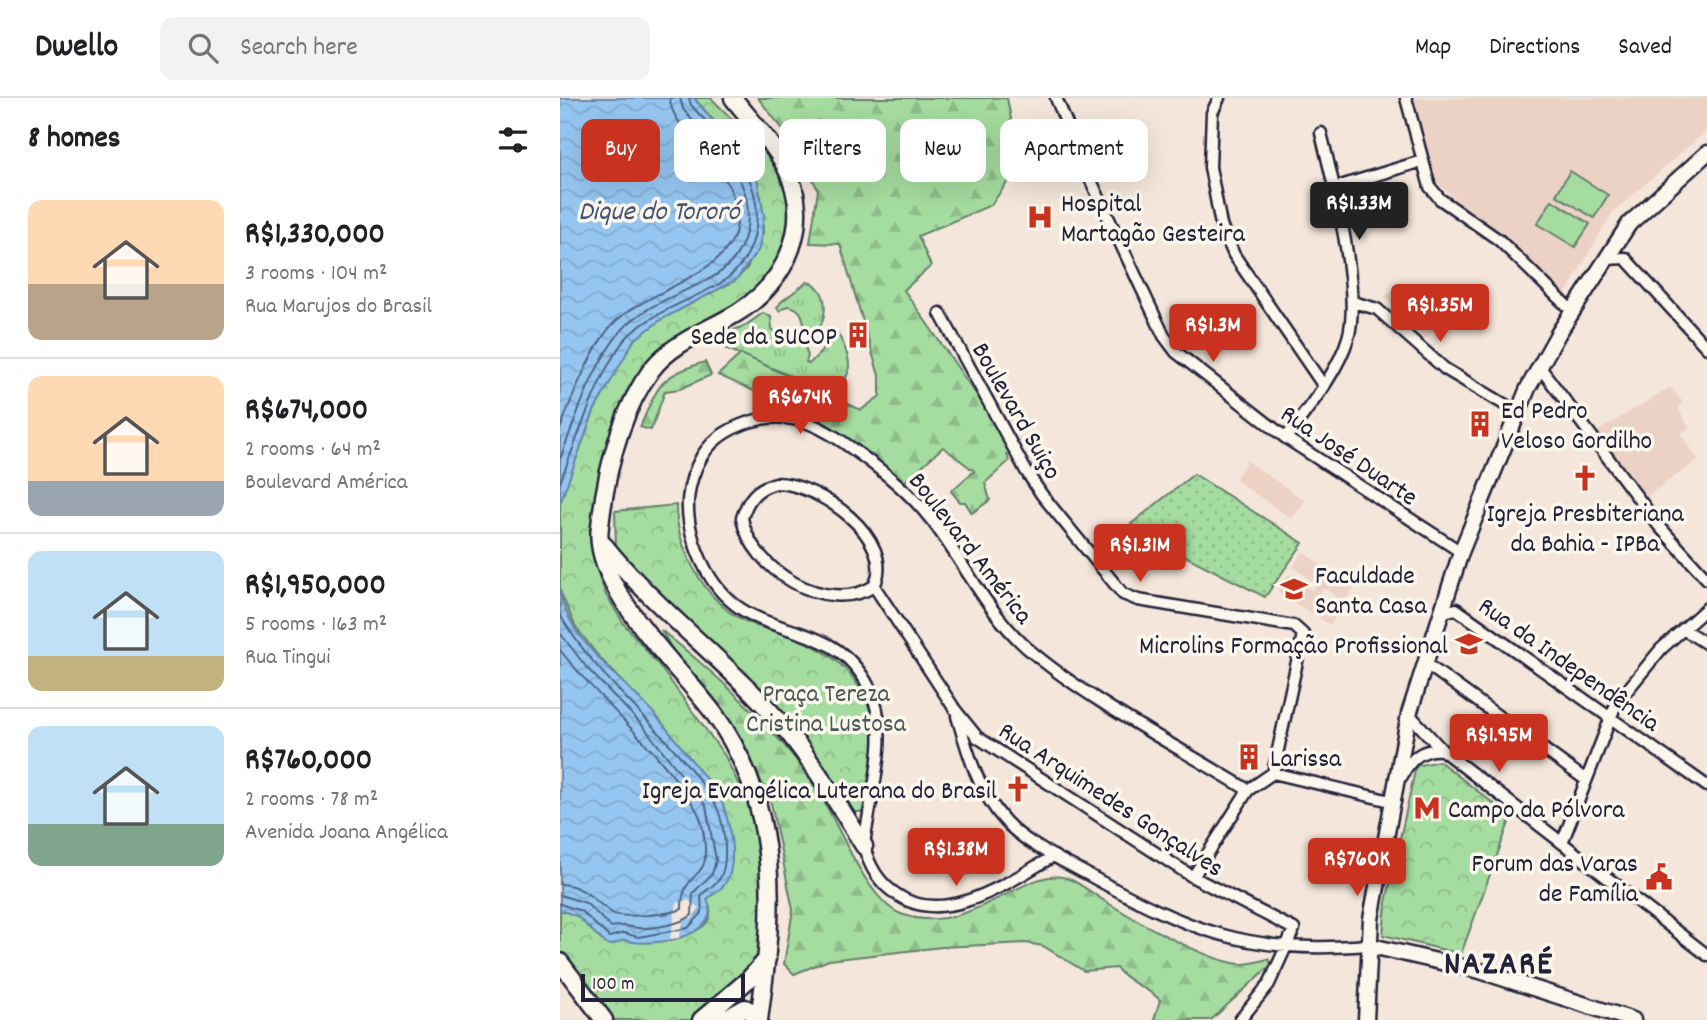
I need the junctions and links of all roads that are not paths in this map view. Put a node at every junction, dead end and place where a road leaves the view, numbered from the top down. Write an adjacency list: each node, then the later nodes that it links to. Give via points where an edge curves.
1 (733, 98): 18 (main road, via 793,181 799,210 793,245 778,275 753,303 674,348 652,369 634,401 614,455)
2 (1056, 98): 17 (street, Rua José Duarte, via 1164,336 1196,371)
3 (1219, 98): 15 (street, via 1212,113 1210,167 1221,225 1234,255)
4 (1406, 98): 7 (street)
5 (1321, 133): 8 (street)
6 (1707, 153): 9 (main road, via 1637,216)
7 (1422, 161): 8 (street); 11 (street, via 1430,187 1440,199 1499,240)
8 (1334, 188): 10 (street)
9 (1606, 259): 11 (main road); 13 (street, via 1625,258)
10 (1353, 302): 15 (street, via 1349,337); 16 (street, via 1377,309 1445,369)
11 (1572, 311): 14 (main road)
12 (940, 313): 31 (street, Boulevard Suiço, via 1026,471 1118,589 1138,600 1300,630 1304,639)
13 (1707, 348)
14 (1539, 366): 16 (main road); 20 (street, via 1659,526)
15 (1322, 385): 17 (street)
16 (1519, 414): 19 (main road)
17 (1286, 438): 19 (street, Rua José Duarte)
18 (600, 541): 38 (main road, via 639,586 765,705 815,766); 44 (main road, via 624,601 717,717 748,777 764,831 771,880)
19 (1461, 552): 23 (main road)
20 (1707, 579)
21 (874, 586): 21 (street, via 858,593 819,591 783,577 754,549 742,518 746,506 763,486 802,486 869,536 880,558); 27 (street, Rua Arquimedes Gonçalves)
22 (1707, 608): 24 (street)
23 (1440, 613): 26 (main road); 29 (street, Rua da Independência, via 1456,609)
24 (1683, 629): 25 (street); 29 (street, via 1647,665)
25 (1707, 644)
26 (1425, 663): 28 (main road); 32 (street)
27 (956, 711): 39 (street, via 973,769 997,810); 40 (street, Rua Arquimedes Gonçalves, via 977,737 1000,754)
28 (1409, 714): 30 (street); 33 (main road)
29 (1610, 717): 32 (street); 34 (street, Rua da Independência)
30 (1442, 750): 33 (street, via 1418,755); 37 (street)
31 (1273, 773): 35 (street); 36 (street)
32 (1586, 780): 37 (street)
33 (1398, 782): 36 (main road)
34 (1707, 786)
35 (1248, 790): 38 (street, Boulevard América, via 1033,652 1005,626 912,498 841,440 799,419 746,422 724,433 694,470 687,511 691,533 707,574 728,602 756,620 831,645 846,655 869,688 880,724); 40 (street)
36 (1395, 802): 41 (main road)
37 (1562, 843): 43 (street)
38 (864, 846): 39 (street, via 887,889 919,906 937,907 982,893)
39 (1054, 856): 42 (street, via 1202,931)
40 (1193, 877): 42 (street, Rua Arquimedes Gonçalves, via 1294,929)
41 (1367, 945): 42 (street); 52 (main road); 53 (main road, via 1460,966)
42 (1287, 948): 51 (street, via 1269,984)
43 (1707, 955)
44 (767, 959): 47 (main road); 50 (main road)
45 (560, 962): 46 (main road)
46 (604, 1020)
47 (701, 1020)
48 (723, 1020): 49 (main road, via 745,1008)
49 (754, 1020)
50 (760, 1020)
51 (1240, 1020)
52 (1366, 1020)
53 (1630, 1020)

